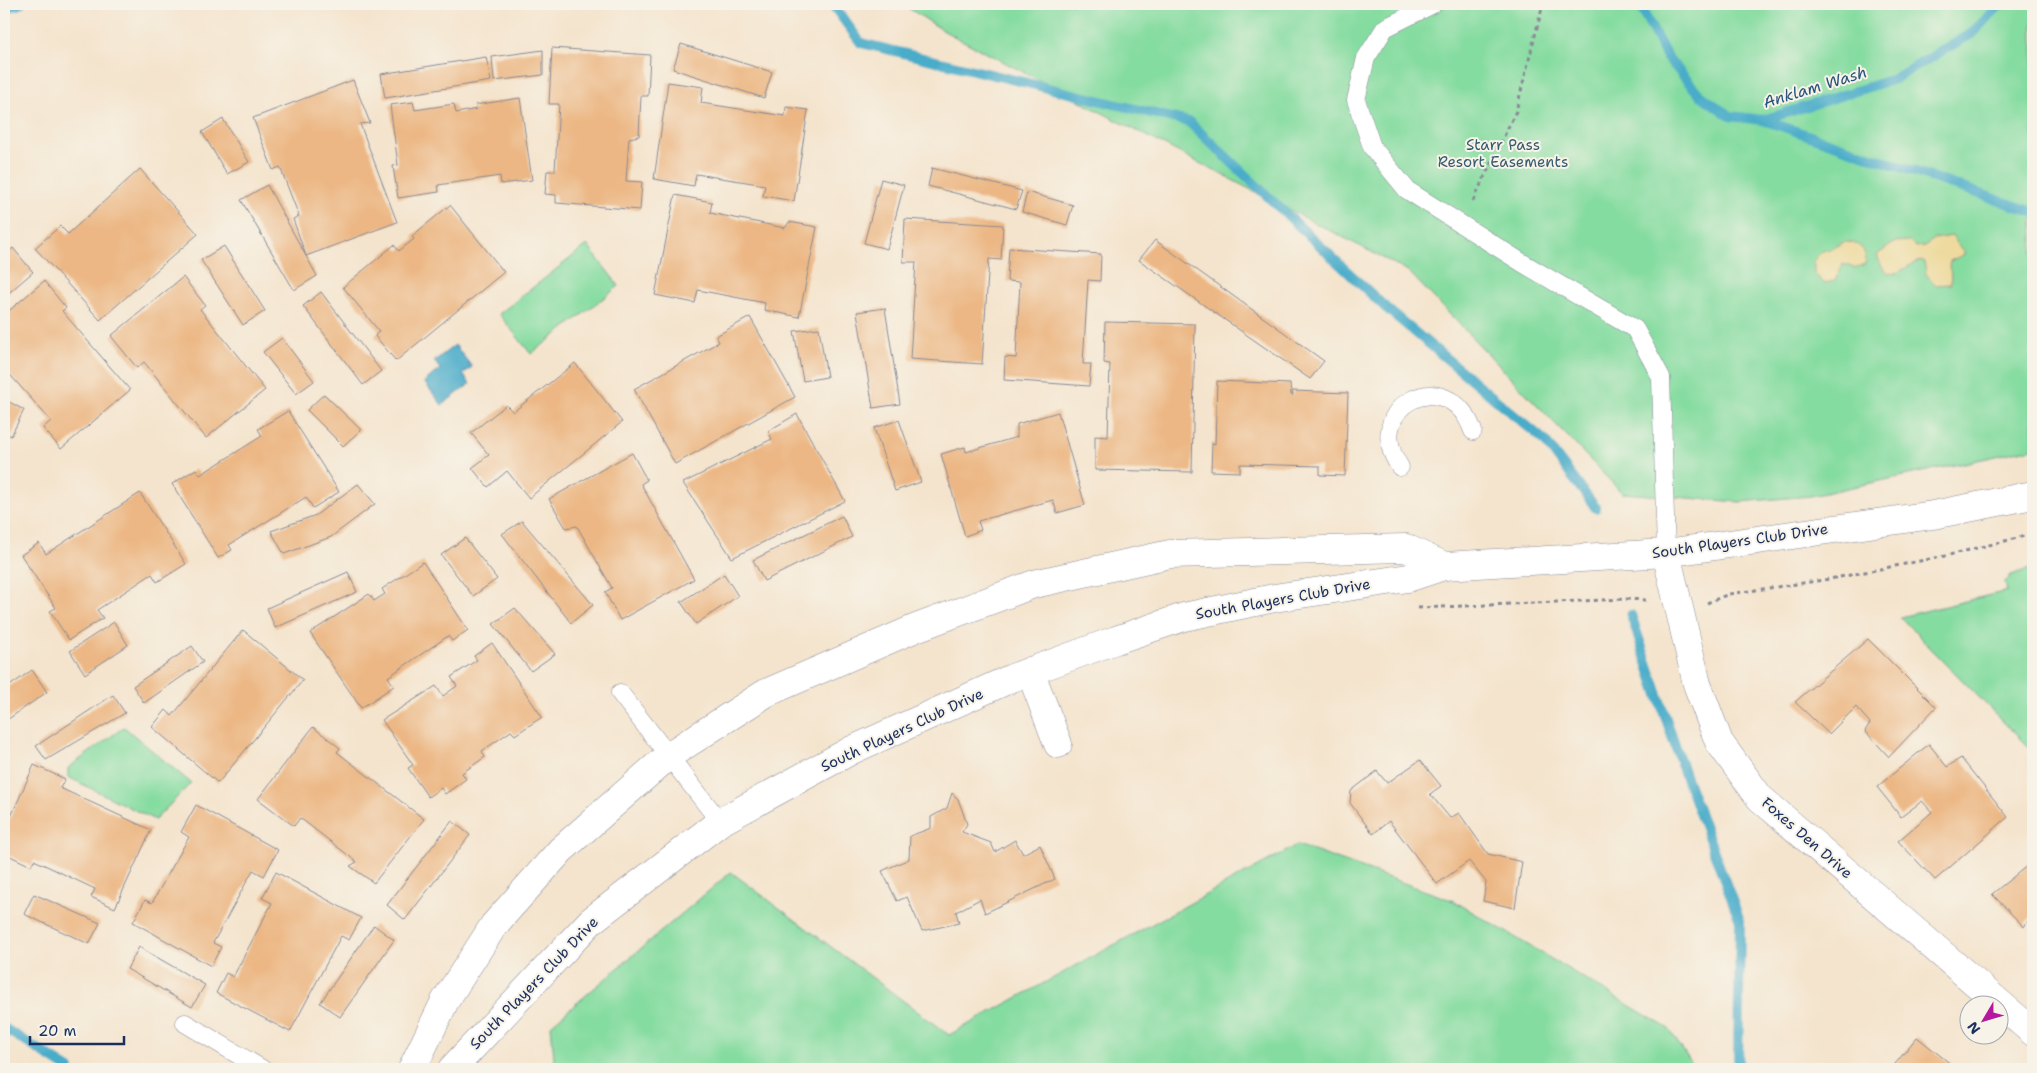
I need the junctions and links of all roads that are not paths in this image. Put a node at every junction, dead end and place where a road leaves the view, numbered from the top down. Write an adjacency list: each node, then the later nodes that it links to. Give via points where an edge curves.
1 (1432, 4): 5 (lane, via 1385,28 1366,58 1356,100 1372,147 1407,190 1635,329 1661,377)
2 (1473, 431): 3 (lane, via 1468,415 1454,402 1436,395 1419,396 1402,406 1390,424 1391,454)
3 (1400, 467)
4 (2033, 495): 5 (street, South Players Club Drive, via 1933,514)
5 (1666, 553): 6 (street, South Players Club Drive); 13 (street, Foxes Den Drive, via 1697,684 1719,742 1760,798)
6 (1444, 566): 7 (street, South Players Club Drive, via 1408,578 1274,598 1184,617); 10 (street, South Players Club Drive, via 1406,548 1170,554 1034,584 916,628 766,693)
7 (1030, 671): 9 (street); 11 (street, South Players Club Drive, via 852,750)
8 (620, 693): 10 (lane)
9 (1058, 744)
10 (668, 756): 11 (lane); 15 (street, South Players Club Drive, via 561,850 494,925 445,1001)
11 (720, 822): 16 (street, South Players Club Drive, via 591,921)
12 (185, 1024): 14 (lane)
13 (2033, 1032)
14 (262, 1069)
15 (412, 1069)
16 (452, 1069)

